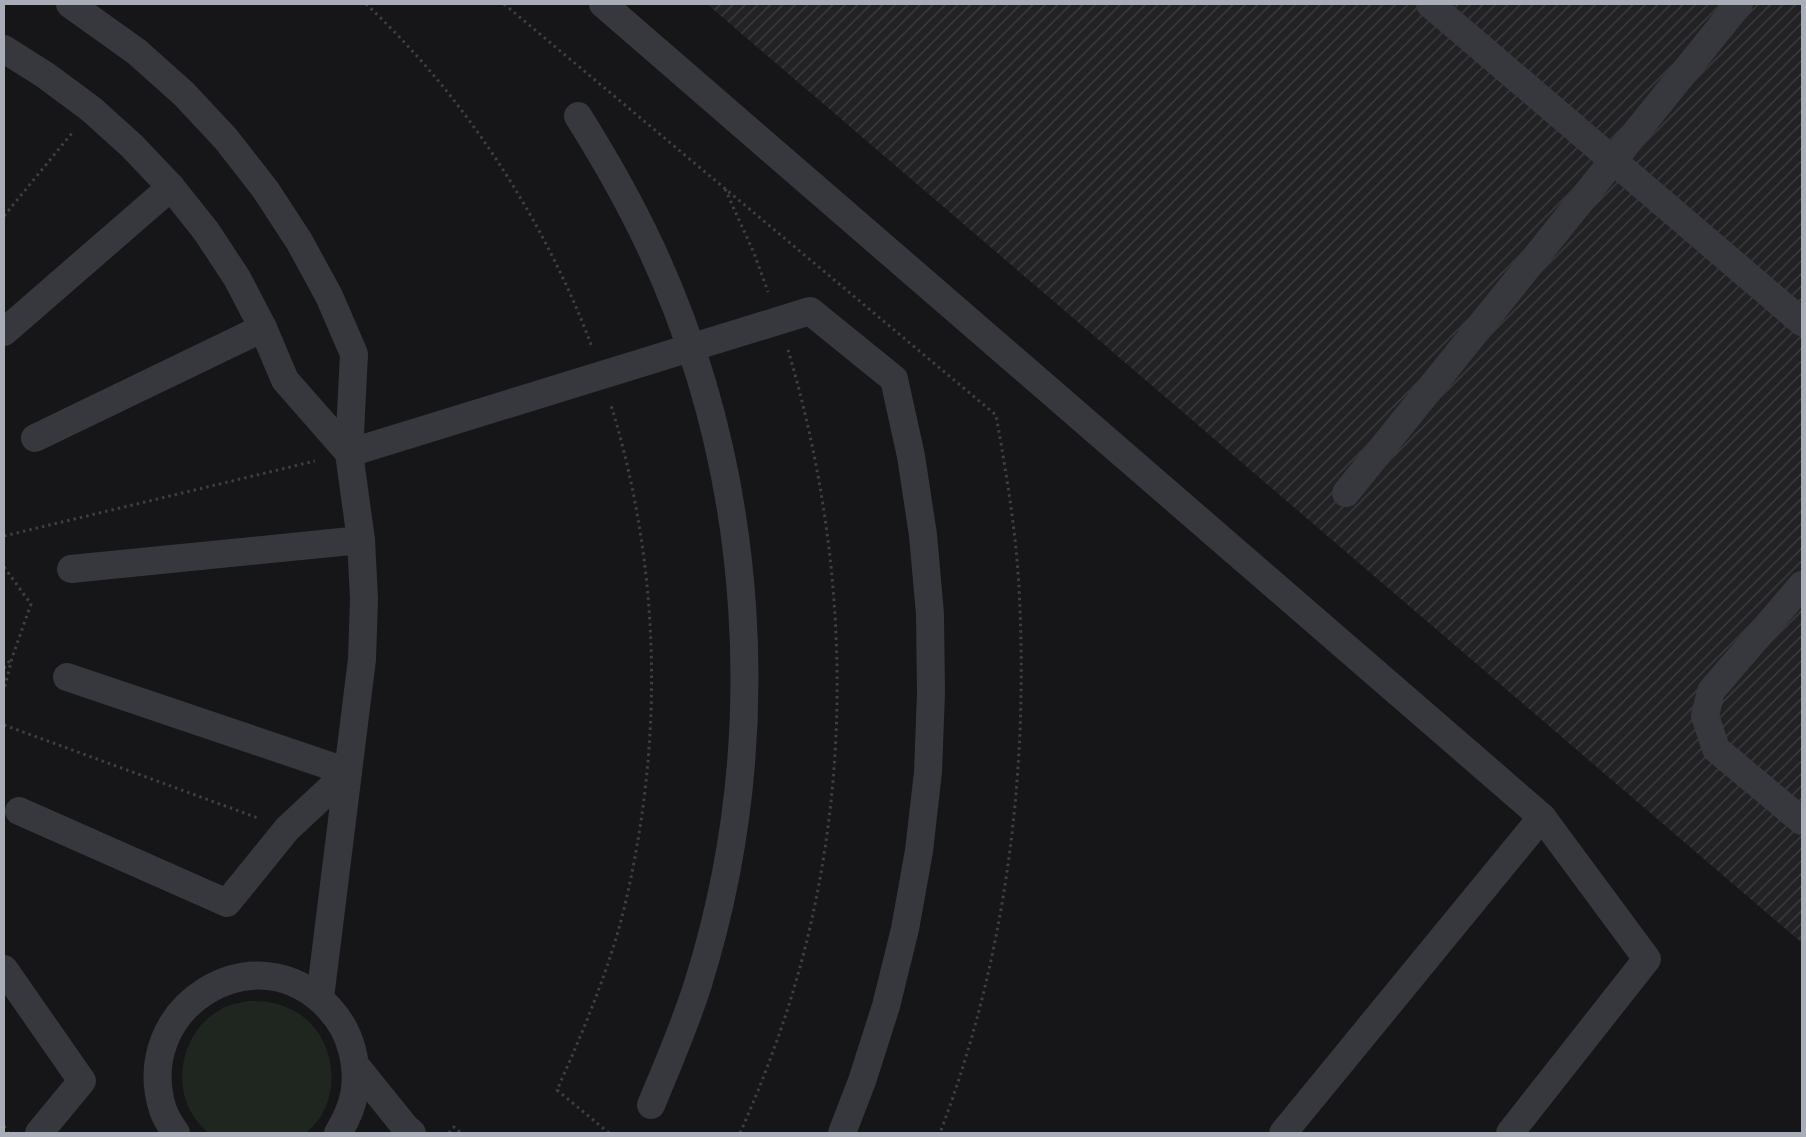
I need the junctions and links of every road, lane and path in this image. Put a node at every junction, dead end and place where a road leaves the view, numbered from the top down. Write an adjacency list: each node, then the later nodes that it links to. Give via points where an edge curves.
1 (70, 4): 21 (street, via 137,52 184,94 226,139 265,189 299,241 329,296 354,354)
2 (366, 4): 19 (path, via 423,64 498,162 555,260)
3 (504, 4): 12 (path)
4 (603, 4): 35 (street)
5 (1430, 4): 10 (street)
6 (1739, 4): 10 (street)
7 (4, 49): 8 (street)
8 (91, 109): 11 (street); 13 (path)
9 (578, 116): 18 (street, via 641,227)
10 (1613, 160): 15 (street); 22 (street)
11 (171, 187): 16 (street, via 211,239); 17 (street)
12 (725, 188): 14 (path); 53 (path, via 996,415 1010,500 1019,586 1020,758 1012,844 998,929 979,1013)
13 (4, 216)
14 (779, 320): 18 (street); 51 (path, via 799,387 827,526 834,596 836,737 827,826 804,947 786,1015); 52 (street, via 810,310 894,379 911,456 930,614 928,762 919,851 905,929 886,1006)
15 (1802, 322)
16 (263, 328): 20 (street); 21 (street, via 285,380)
17 (4, 332)
18 (690, 348): 19 (street); 41 (street, via 708,406 734,534 744,654 743,729 738,794 715,921 698,984)
19 (602, 375): 21 (street); 50 (path, via 620,433 644,553 651,614 651,737 645,798 621,918 582,1034 557,1090)
20 (35, 438)
21 (349, 453): 23 (path); 24 (street)
22 (1346, 493)
23 (4, 536)
24 (361, 540): 26 (street); 33 (street, via 362,658)
25 (4, 567): 28 (path, via 31,604)
26 (72, 569)
27 (1802, 585): 36 (street, via 1711,691 1705,716 1716,749)
28 (12, 658): 29 (path); 31 (path)
29 (4, 668)
30 (67, 677): 33 (street)
31 (4, 690)
32 (4, 724): 37 (path)
33 (348, 772): 37 (street); 39 (street)
34 (19, 811): 37 (street, via 227,903)
35 (1542, 817): 54 (street); 55 (street, via 1647,959)
36 (1802, 821)
37 (287, 829)
38 (4, 969): 44 (street, via 82,1081)
39 (320, 998): 40 (street, via 338,1018 350,1041); 45 (street, via 298,984 273,977 246,976 222,982 198,994 179,1013 166,1035 158,1060 158,1086 163,1111)
40 (356, 1066): 46 (street, via 355,1092 348,1117); 47 (street)
41 (651, 1105)
42 (4, 1126): 43 (path)
43 (8, 1133)
44 (39, 1133)
45 (176, 1133)
46 (338, 1133)
47 (412, 1133)
48 (449, 1133): 49 (path, via 454,1127)
49 (461, 1133)
50 (609, 1133)
51 (740, 1133)
52 (842, 1133)
53 (940, 1133)
54 (1284, 1133)
55 (1510, 1133)

